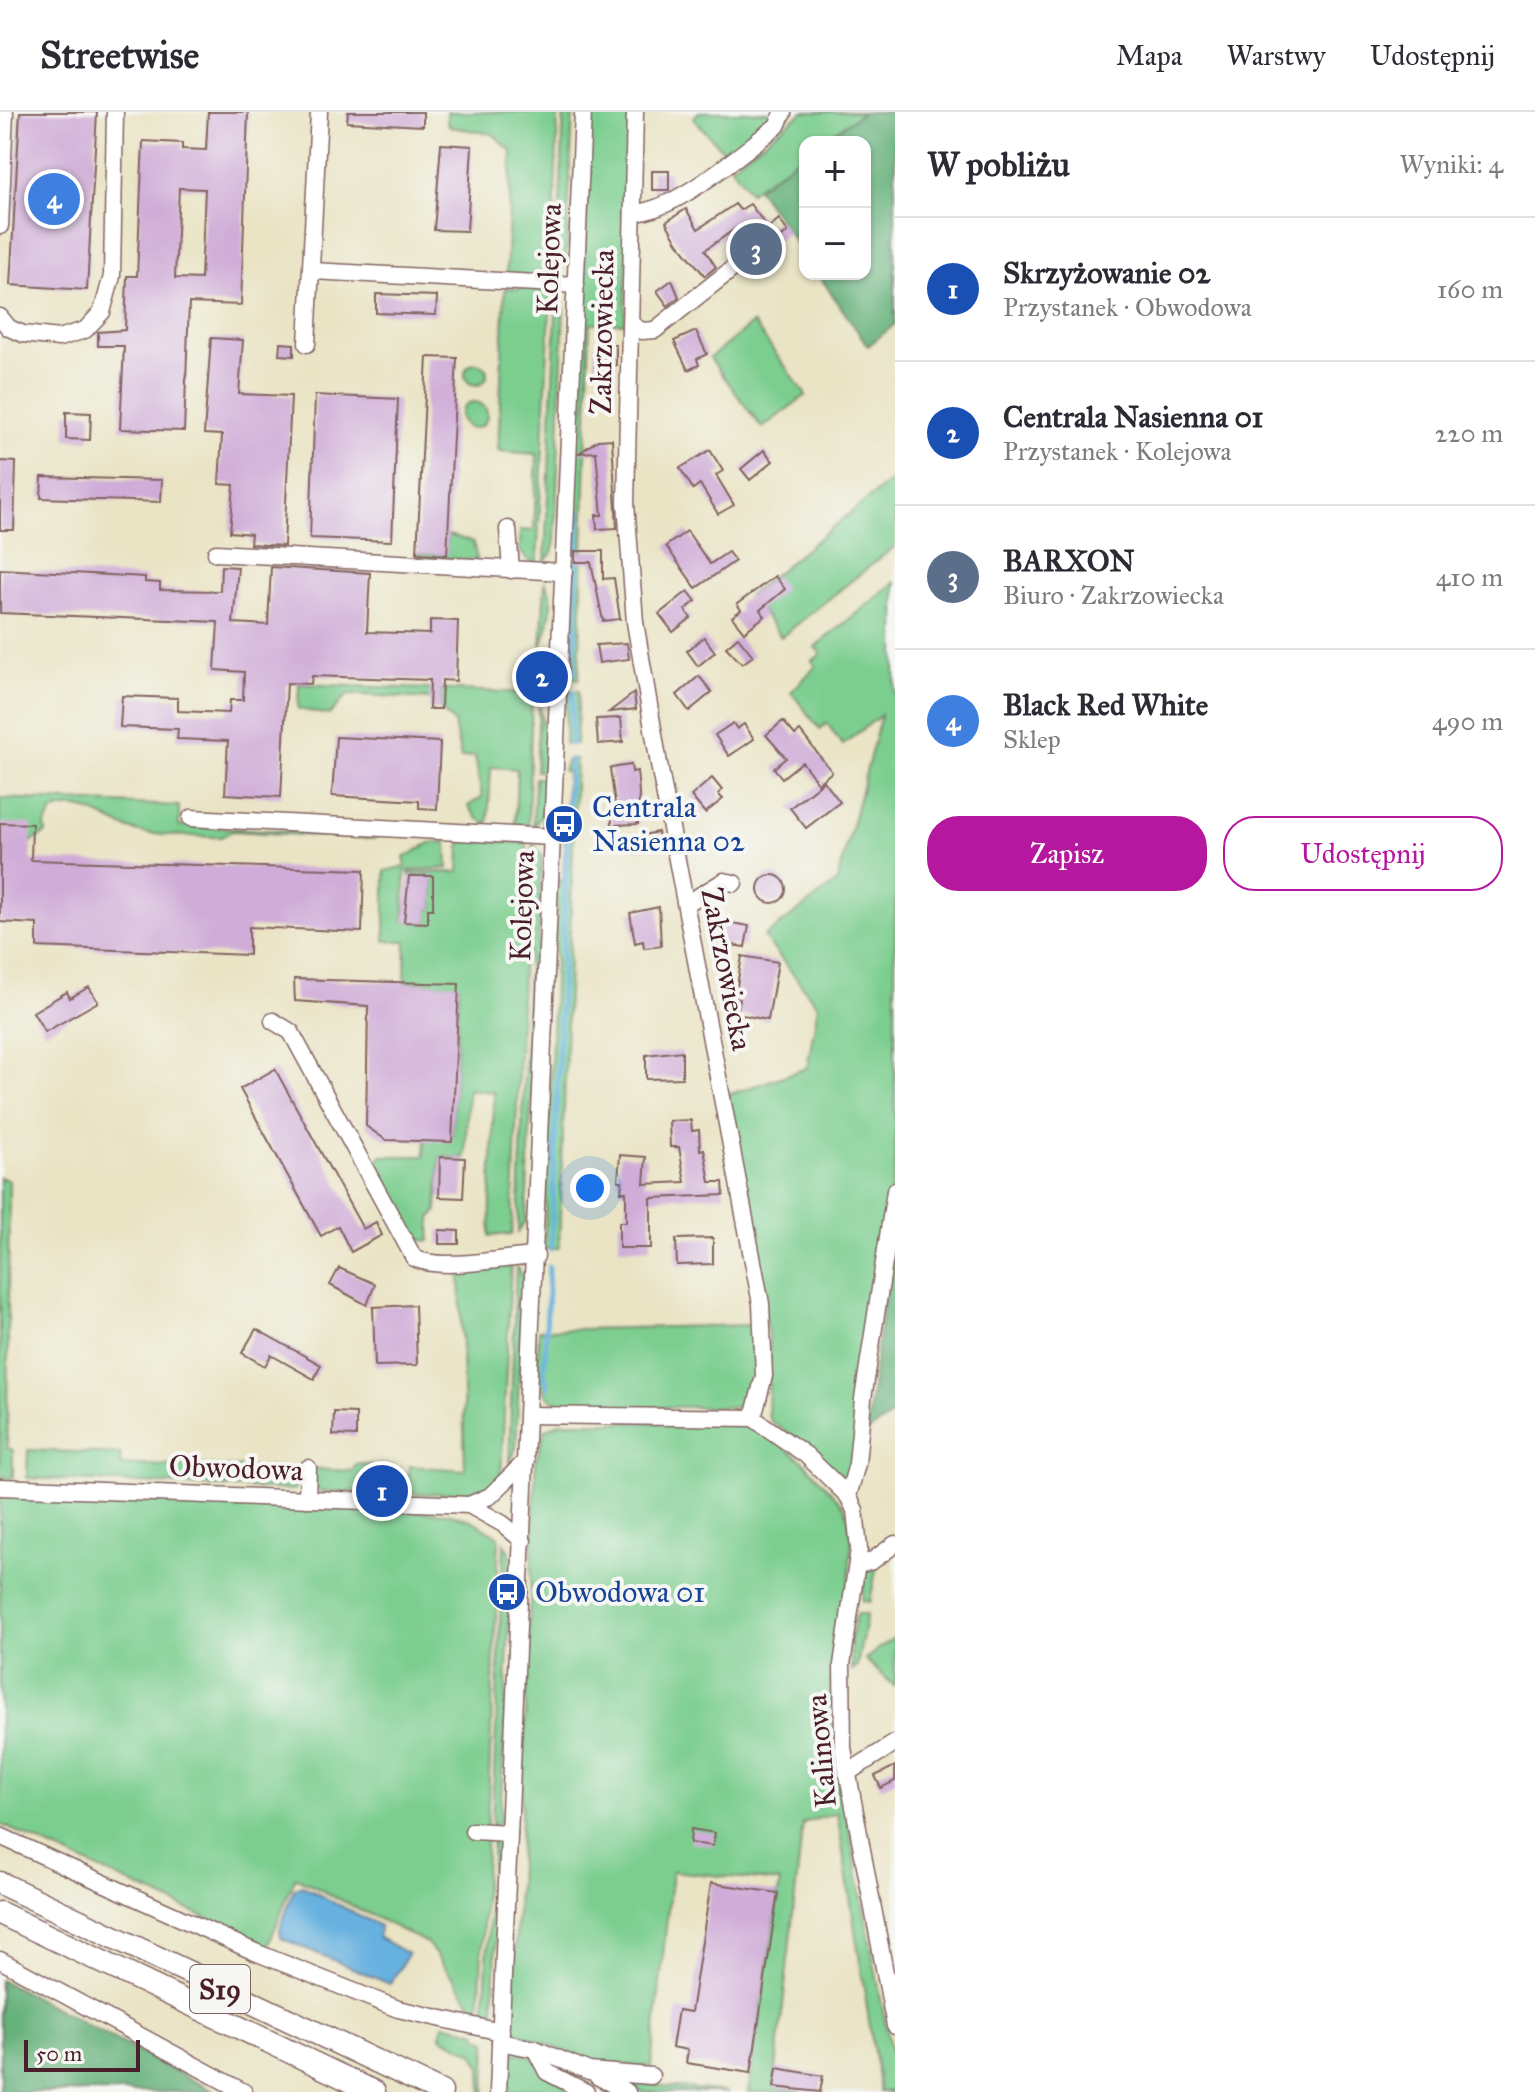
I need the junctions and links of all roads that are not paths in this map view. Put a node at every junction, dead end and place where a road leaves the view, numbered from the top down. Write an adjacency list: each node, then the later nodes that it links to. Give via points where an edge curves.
1 (5, 112): 8 (street)
2 (115, 112): 12 (street, via 112,276 102,312 85,330 59,338 23,334)
3 (319, 112): 10 (street)
4 (583, 112): 11 (street, Kolejowa)
5 (635, 112): 7 (street, Zakrzowiecka)
6 (783, 113): 7 (street, via 777,126 679,195 647,212)
7 (633, 213): 13 (street, Zakrzowiecka)
8 (0, 226)
9 (751, 254): 14 (street)
10 (312, 271): 11 (street); 15 (street)
11 (576, 285): 20 (street, Kolejowa)
12 (0, 317)
13 (631, 324): 14 (street); 16 (street, Zakrzowiecka)
14 (648, 332): 16 (street)
15 (307, 344)
16 (630, 347): 24 (street, Zakrzowiecka, via 626,503 632,587)
17 (508, 529): 19 (street)
18 (216, 553): 19 (street)
19 (511, 570): 20 (street)
20 (564, 572): 22 (street, Kolejowa)
21 (191, 818): 22 (street)
22 (553, 837): 27 (street, Kolejowa)
23 (734, 883): 24 (street, via 724,881)
24 (686, 904): 29 (street, Zakrzowiecka, via 761,1304 764,1376)
25 (273, 1021): 27 (street, via 291,1032 414,1258 460,1262)
26 (895, 1191): 33 (street, Kalinowa, via 857,1464)
27 (536, 1256): 28 (street, Kolejowa)
28 (528, 1415): 29 (street); 30 (street, Kolejowa)
29 (753, 1418): 33 (street, via 806,1455)
30 (526, 1461): 35 (street, via 490,1496); 36 (street, Kolejowa)
31 (308, 1468): 34 (street)
32 (0, 1487): 34 (street, Obwodowa)
33 (848, 1496): 38 (street, Kalinowa, via 858,1528)
34 (307, 1499): 35 (street, Obwodowa)
35 (469, 1505): 36 (street, Obwodowa)
36 (523, 1541): 42 (street, Kolejowa)
37 (895, 1544): 38 (street)
38 (858, 1565): 40 (street, Kalinowa, via 842,1665)
39 (895, 1743): 40 (street)
40 (847, 1773): 47 (street, Kalinowa)
41 (473, 1831): 42 (street)
42 (509, 1833): 48 (street, Kolejowa)
43 (0, 1836): 48 (street, via 255,1952 398,2009)
44 (0, 1883): 54 (highway, S19)
45 (0, 1913): 53 (highway, S19)
46 (0, 1960): 52 (street)
47 (895, 2026)
48 (500, 2037): 49 (street); 55 (street, Kolejowa)
49 (535, 2049): 50 (street); 56 (street, via 547,2072)
50 (589, 2071): 51 (street); 57 (street)
51 (651, 2076)
52 (244, 2092)
53 (374, 2092)
54 (441, 2092)
55 (498, 2092)
56 (586, 2092)
57 (627, 2092)

